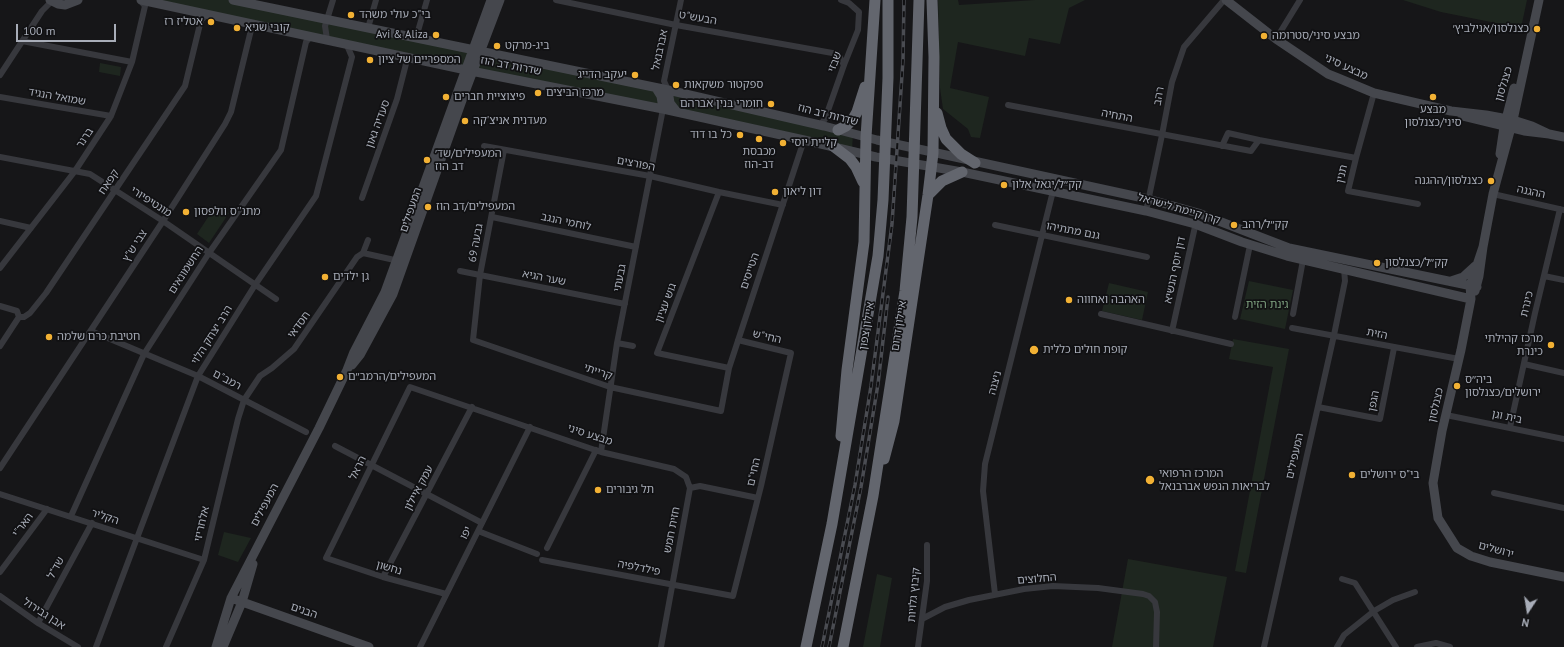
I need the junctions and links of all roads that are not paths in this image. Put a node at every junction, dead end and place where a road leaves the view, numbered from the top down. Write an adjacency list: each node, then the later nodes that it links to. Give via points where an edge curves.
1 (78, 0): 18 (street, via 65,5)
2 (141, 0): 22 (street, שדרות דב הוז); 37 (street, ברנר, via 145,6)
3 (233, 0): 21 (street, שדרות דב הוז)
4 (333, 0): 23 (street)
5 (376, 0): 26 (street)
6 (427, 0): 28 (street)
7 (491, 0): 33 (street)
8 (500, 0): 33 (street)
9 (556, 0): 19 (street, הבעש"ט)
10 (681, 0): 25 (street, אברבנאל)
11 (841, 0): 34 (street, שבזי, via 850,3 859,12 858,30)
12 (875, 0): 41 (highway)
13 (888, 0): 169 (highway, איילון צפון, via 888,78 878,256)
14 (919, 0): 161 (highway, איילון דרום, via 909,257)
15 (932, 0): 49 (highway)
16 (1225, 0): 30 (street, מבצע סיני); 56 (street, רהב, via 1184,47 1172,82)
17 (1539, 0): 54 (street, כצנלסון)
18 (51, 1): 31 (street)
19 (569, 1): 25 (street, הבעש"ט)
20 (1298, 1): 30 (street)
21 (268, 3): 23 (street, שדרות דב הוז)
22 (208, 14): 24 (street, שדרות דב הוז); 79 (street, קפאח, via 201,20 184,86)
23 (326, 19): 26 (street, שדרות דב הוז); 29 (street)
24 (246, 21): 27 (street, שדרות דב הוז); 91 (street, צבי ש"ץ, via 251,30 231,112)
25 (676, 25): 35 (street, הבעש"ט); 43 (street, אברבנאל)
26 (368, 28): 28 (street, שדרות דב הוז)
27 (311, 36): 29 (street, שדרות דב הוז); 101 (street, החשמונאים, via 306,42 281,150)
28 (416, 38): 33 (street, שדרות דב הוז)
29 (327, 39): 32 (street, שדרות דב הוז)
30 (1276, 39): 47 (street, מבצע סיני, via 1328,74)
31 (22, 41): 37 (street); 42 (street)
32 (346, 43): 36 (street, שדרות דב הוז); 114 (street, הרב יצחק הלוי, via 352,57 316,196)
33 (477, 50): 40 (street, המעפילים); 44 (street, שדרות דב הוז)
34 (850, 52): 35 (street, הבעש"ט); 38 (street, שבזי)
35 (838, 54): 38 (street)
36 (408, 56): 39 (street, שדרות דב הוז); 83 (street, סעדיה גאון, via 397,99)
37 (132, 62): 53 (street, ברנר)
38 (844, 64): 55 (street, שבזי)
39 (450, 66): 40 (street, שדרות דב הוז); 45 (street, via 458,74)
40 (470, 70): 45 (street, המעפילים); 51 (street, שדרות דב הוז); 105 (street, המעפילים)
41 (870, 71): 55 (highway, via 856,112 846,126); 57 (highway)
42 (0, 75)
43 (664, 81): 44 (street, אברבנאל); 46 (street, אברבנאל)
44 (656, 88): 46 (street, שדרות דב הוז); 51 (street, via 661,96)
45 (459, 90): 105 (street, המעפילים)
46 (668, 90): 52 (street, via 670,103); 55 (street, שדרות דב הוז)
47 (1374, 93): 54 (street, מבצע סיני, via 1451,111 1472,119); 70 (street, תנין)
48 (0, 97): 53 (street, שמואל הנגיד)
49 (934, 100): 66 (highway); 71 (highway, via 946,139)
50 (1008, 105): 56 (street, התחיה)
51 (663, 109): 52 (street, שדרות דב הוז); 75 (street, גבעתי)
52 (677, 112): 59 (street, שדרות דב הוז)
53 (110, 116): 73 (street, ברנר)
54 (1509, 123): 58 (street, מבצע סיני, via 1536,133); 81 (street, כצנלסון, via 1501,140 1498,174)
55 (828, 125): 57 (street, שדרות דב הוז)
56 (1162, 135): 63 (street, התחיה); 84 (street, רהב)
57 (866, 136): 65 (street, שדרות דב הוז); 67 (highway)
58 (1564, 137)
59 (804, 140): 62 (street, שדרות דב הוז); 86 (street, הטייסים)
60 (1259, 140): 63 (street, התחיה, via 1251,152); 63 (street, via 1228,133); 70 (street)
61 (484, 146): 64 (street, הפורצים)
62 (833, 146): 67 (street, שדרות דב הוז); 77 (highway, via 856,167)
63 (1222, 146)
64 (504, 150): 75 (street, הפורצים); 90 (street, גבעה 69)
65 (920, 150): 66 (street, קרן קיימת לישראל)
66 (932, 153): 71 (street, קרן קיימת לישראל); 72 (highway)
67 (865, 154): 68 (street, שדרות דב הוז); 77 (highway)
68 (876, 157): 72 (street, קרן קיימת לישראל)
69 (0, 158): 73 (street, מונטיפיורי)
70 (1356, 158): 85 (street, תנין, via 1348,191)
71 (975, 163): 76 (street, קרן קיימת לישראל)
72 (925, 166): 74 (street, קרן קיימת לישראל); 82 (highway)
73 (75, 171): 79 (street, מונטיפיורי, via 90,174); 95 (street, ברנר)
74 (962, 172): 78 (street, קרן קיימת לישראל); 82 (highway, via 942,181)
75 (650, 176): 80 (street, הפורצים); 99 (street, גבעתי)
76 (1056, 180): 78 (street, ניצנה); 84 (street, קרן קיימת לישראל)
77 (865, 189): 169 (highway, via 864,242)
78 (1054, 190): 88 (street, קרן קיימת לישראל); 96 (street, ניצנה)
79 (116, 191): 91 (street, מונטיפיורי); 122 (street, קפאח, via 46,293 30,313)
80 (719, 192): 86 (street, הפורצים); 139 (street, גוש עציון, via 657,353)
81 (1493, 194): 87 (street, ההגנה); 100 (street, כצנלסון)
82 (928, 195): 161 (highway, via 894,421)
83 (362, 198)
84 (1148, 199): 88 (street, רהב); 89 (street, קרן קיימת לישראל)
85 (1418, 204)
86 (783, 205): 129 (street, הטייסים)
87 (1562, 209): 111 (street, כינרת)
88 (1146, 211): 93 (street, קרן קיימת לישראל)
89 (1198, 213): 93 (street, דון יוסף הנשיא); 113 (street, קרן קיימת לישראל, via 1289,248)
90 (492, 217): 99 (street, לוחמי הנגב); 110 (street, גבעה 69)
91 (163, 221): 101 (street, מונטיפיורי); 126 (street, צבי ש"ץ)
92 (0, 222): 95 (street)
93 (1195, 224): 98 (street, קרן קיימת לישראל); 125 (street, דון יוסף הנשיא)
94 (995, 225): 96 (street, גנם מתתיהו)
95 (31, 228): 107 (street, ברנר)
96 (1043, 236): 103 (street, גנם מתתיהו); 186 (street, ניצנה, via 985,464 983,491)
97 (368, 240): 102 (street, חסדאי)
98 (1250, 245): 104 (street, קרן קיימת לישראל); 123 (street)
99 (636, 247): 118 (street, גבעתי)
100 (1483, 247): 106 (street, כצנלסון); 115 (street, כצנלסון)
101 (209, 253): 114 (street, מונטיפיורי); 136 (street, החשמונאים)
102 (362, 253): 105 (street); 144 (street, חסדאי, via 294,349 260,376)
103 (1147, 257)
104 (1303, 260): 108 (street, קרן קיימת לישראל); 121 (street)
105 (401, 262): 172 (street, המעפילים)
106 (1476, 265): 113 (street, via 1463,277); 115 (street, כצנלסון)
107 (0, 268)
108 (1344, 269): 117 (street, קרן קיימת לישראל); 127 (street, המעפילים, via 1345,281)
109 (460, 271): 110 (street, שער הגיא)
110 (480, 275): 118 (street, שער הגיא); 128 (street, גבעה 69)
111 (1544, 276): 112 (street); 138 (street, כינרת)
112 (1564, 280)
113 (1451, 281): 115 (street, קרן קיימת לישראל)
114 (255, 285): 116 (street, מונטיפיורי); 141 (street, הרב יצחק הלוי)
115 (1473, 286): 117 (street, כצנלסון)
116 (276, 299)
117 (1470, 299): 137 (street, כצנלסון)
118 (626, 304): 130 (street, גבעתי)
119 (0, 306): 122 (street, via 17,311)
120 (1101, 314): 125 (street)
121 (1293, 314)
122 (20, 317): 132 (street, קפאח)
123 (1235, 317)
124 (1292, 328): 127 (street, הזית)
125 (1172, 331): 131 (street)
126 (91, 332): 136 (street, רמב"ם); 156 (street, צבי ש"ץ)
127 (1334, 335): 134 (street, הזית); 146 (street, המעפילים)
128 (473, 340): 143 (street, קרייתי)
129 (738, 340): 135 (street, החי"ש); 139 (street, הטייסים)
130 (618, 343): 133 (street); 143 (street, גבעתי)
131 (1231, 344)
132 (0, 346)
133 (632, 346)
134 (1394, 348): 137 (street, הזית); 146 (street, הגפן, via 1380,419)
135 (791, 353): 162 (street, החי"ם)
136 (144, 354): 141 (street, רמב"ם); 165 (street, החשמונאים)
137 (1458, 359): 148 (street, כצנלסון)
138 (1524, 364): 140 (street); 150 (street, כינרת)
139 (729, 368): 147 (street, הטייסים)
140 (1564, 373)
141 (198, 376): 144 (street, רמב"ם); 171 (street, הרב יצחק הלוי)
142 (410, 387): 145 (street, מבצע סיני); 155 (street, הראל)
143 (610, 387): 147 (street, קרייתי); 154 (street, גבעתי)
144 (244, 400): 151 (street, רמב"ם); 177 (street, אלחריזי)
145 (472, 407): 149 (street, מבצע סיני); 160 (street, עמק איילון)
146 (1318, 407): 206 (street, המעפילים)
147 (721, 411)
148 (1446, 415): 150 (street, בית וגן); 166 (street, כצנלסון, via 1433,483)
149 (530, 427): 154 (street, מבצע סיני); 168 (street, יפו)
150 (1510, 427): 152 (street, בית וגן)
151 (306, 432)
152 (1564, 439)
153 (335, 446): 155 (street)
154 (599, 451): 157 (street, מבצע סיני, via 674,469 686,477); 174 (street, גבעתי)
155 (371, 464): 160 (street); 176 (street, הראל)
156 (0, 468)
157 (690, 488): 162 (street, via 700,486); 183 (street, חזית חמש)
158 (1494, 493): 163 (street)
159 (0, 494): 164 (street, הקליר)
160 (427, 494): 168 (street); 180 (street, עמק איילון)
161 (873, 496): 203 (highway, איילון דרום)
162 (758, 498): 188 (street, החי"ם)
163 (1564, 508)
164 (47, 509): 165 (street, הקליר); 179 (street, האר"י)
165 (71, 516): 167 (street, הקליר)
166 (1438, 518): 181 (street, ירושלים, via 1457,548 1472,556)
167 (92, 523): 171 (street, הקליר); 193 (street, שד"ל)
168 (482, 523): 170 (street, יפו)
169 (832, 524): 202 (highway, איילון צפון)
170 (478, 531): 175 (street); 185 (street, יפו)
171 (137, 538): 177 (street, הקליר); 195 (street, הרב יצחק הלוי)
172 (259, 544): 189 (street, המעפילים); 190 (street, המעפילים)
173 (927, 545): 192 (street, קיבוץ גלויות, via 927,581)
174 (547, 548)
175 (537, 554)
176 (326, 558): 180 (street, נחשון)
177 (204, 560): 196 (street, אלחריזי)
178 (542, 560): 183 (street, פילדלפיה)
179 (0, 572)
180 (383, 577): 185 (street, נחשון)
181 (1564, 577)
182 (1342, 579): 191 (street, via 1355,583)
183 (672, 584): 188 (street, פילדלפיה); 201 (street, חזית חמש)
184 (1415, 592): 191 (street)
185 (446, 594): 200 (street, יפו)
186 (994, 594): 192 (street, החלוצים, via 945,607); 205 (street, החלוצים, via 1053,586 1143,594 1155,602)
187 (0, 596): 193 (street, אבן גבירול)
188 (733, 596)
189 (231, 598): 190 (street, הבנים); 197 (street, המעפילים)
190 (242, 602): 198 (street, המעפילים); 199 (street, הבנים)
191 (1374, 610): 207 (street, via 1344,635); 208 (street)
192 (922, 619): 204 (street, קיבוץ גלויות)
193 (38, 623): 194 (street, אבן גבירול)
194 (78, 647)
195 (96, 647)
196 (166, 647)
197 (216, 647)
198 (223, 647)
199 (369, 647)
200 (420, 647)
201 (660, 647)
202 (806, 647)
203 (843, 647)
204 (918, 647)
205 (1156, 647)
206 (1264, 647)
207 (1337, 647)
208 (1396, 647)
209 (1417, 647): 210 (street, via 1436,644)
210 (1450, 647)

